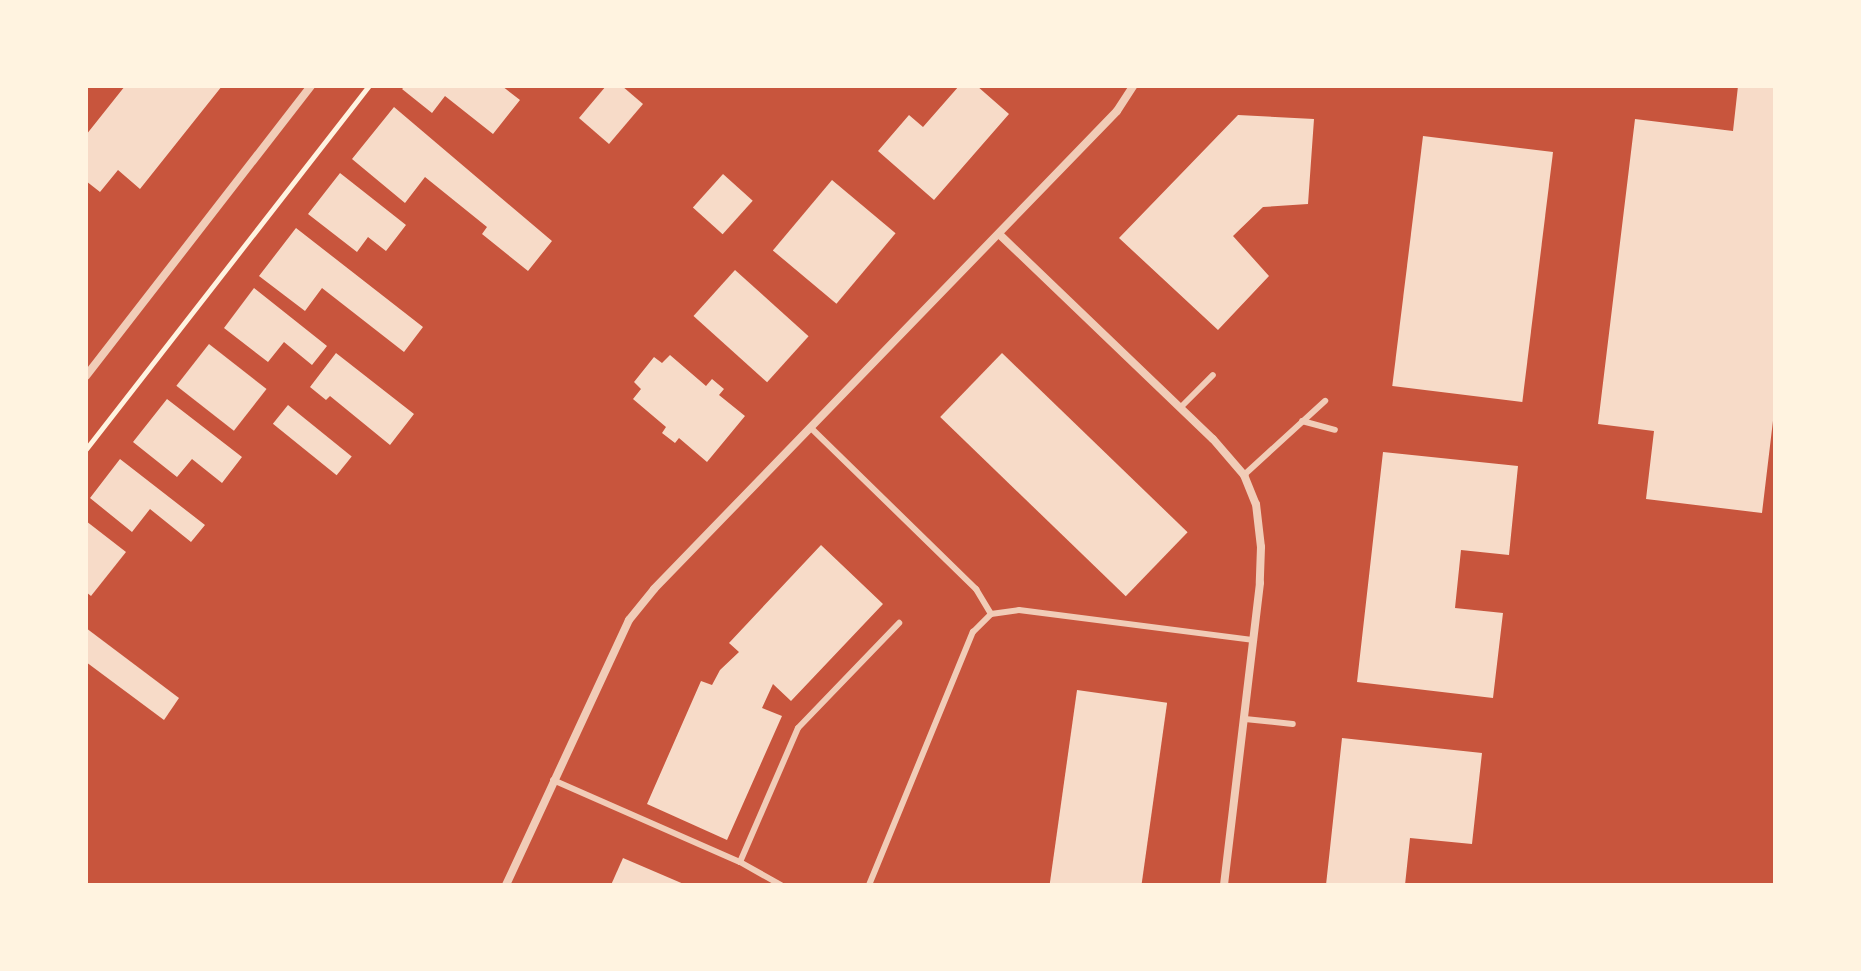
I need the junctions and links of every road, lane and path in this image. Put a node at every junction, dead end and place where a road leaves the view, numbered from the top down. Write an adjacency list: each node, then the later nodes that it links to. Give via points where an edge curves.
1 (311, 86): 6 (street)
2 (369, 86): 12 (path)
3 (1133, 86): 4 (street, via 1117,111)
4 (999, 234): 8 (street); 10 (street)
5 (1213, 375): 8 (lane)
6 (86, 376)
7 (1325, 401): 9 (lane)
8 (1181, 407): 13 (street)
9 (1302, 421): 11 (lane); 13 (lane)
10 (811, 428): 14 (lane, via 976,589); 19 (street, via 629,620)
11 (1335, 430)
12 (86, 449)
13 (1244, 475): 16 (street, via 1256,504 1261,547)
14 (991, 614): 16 (lane, via 1019,610); 23 (lane, via 973,632)
15 (899, 623): 20 (lane, via 798,728)
16 (1254, 640): 17 (street)
17 (1245, 719): 18 (lane); 24 (street)
18 (1293, 724)
19 (553, 780): 20 (lane); 21 (street)
20 (740, 862): 22 (lane)
21 (506, 885)
22 (781, 885)
23 (869, 885)
24 (1224, 885)

